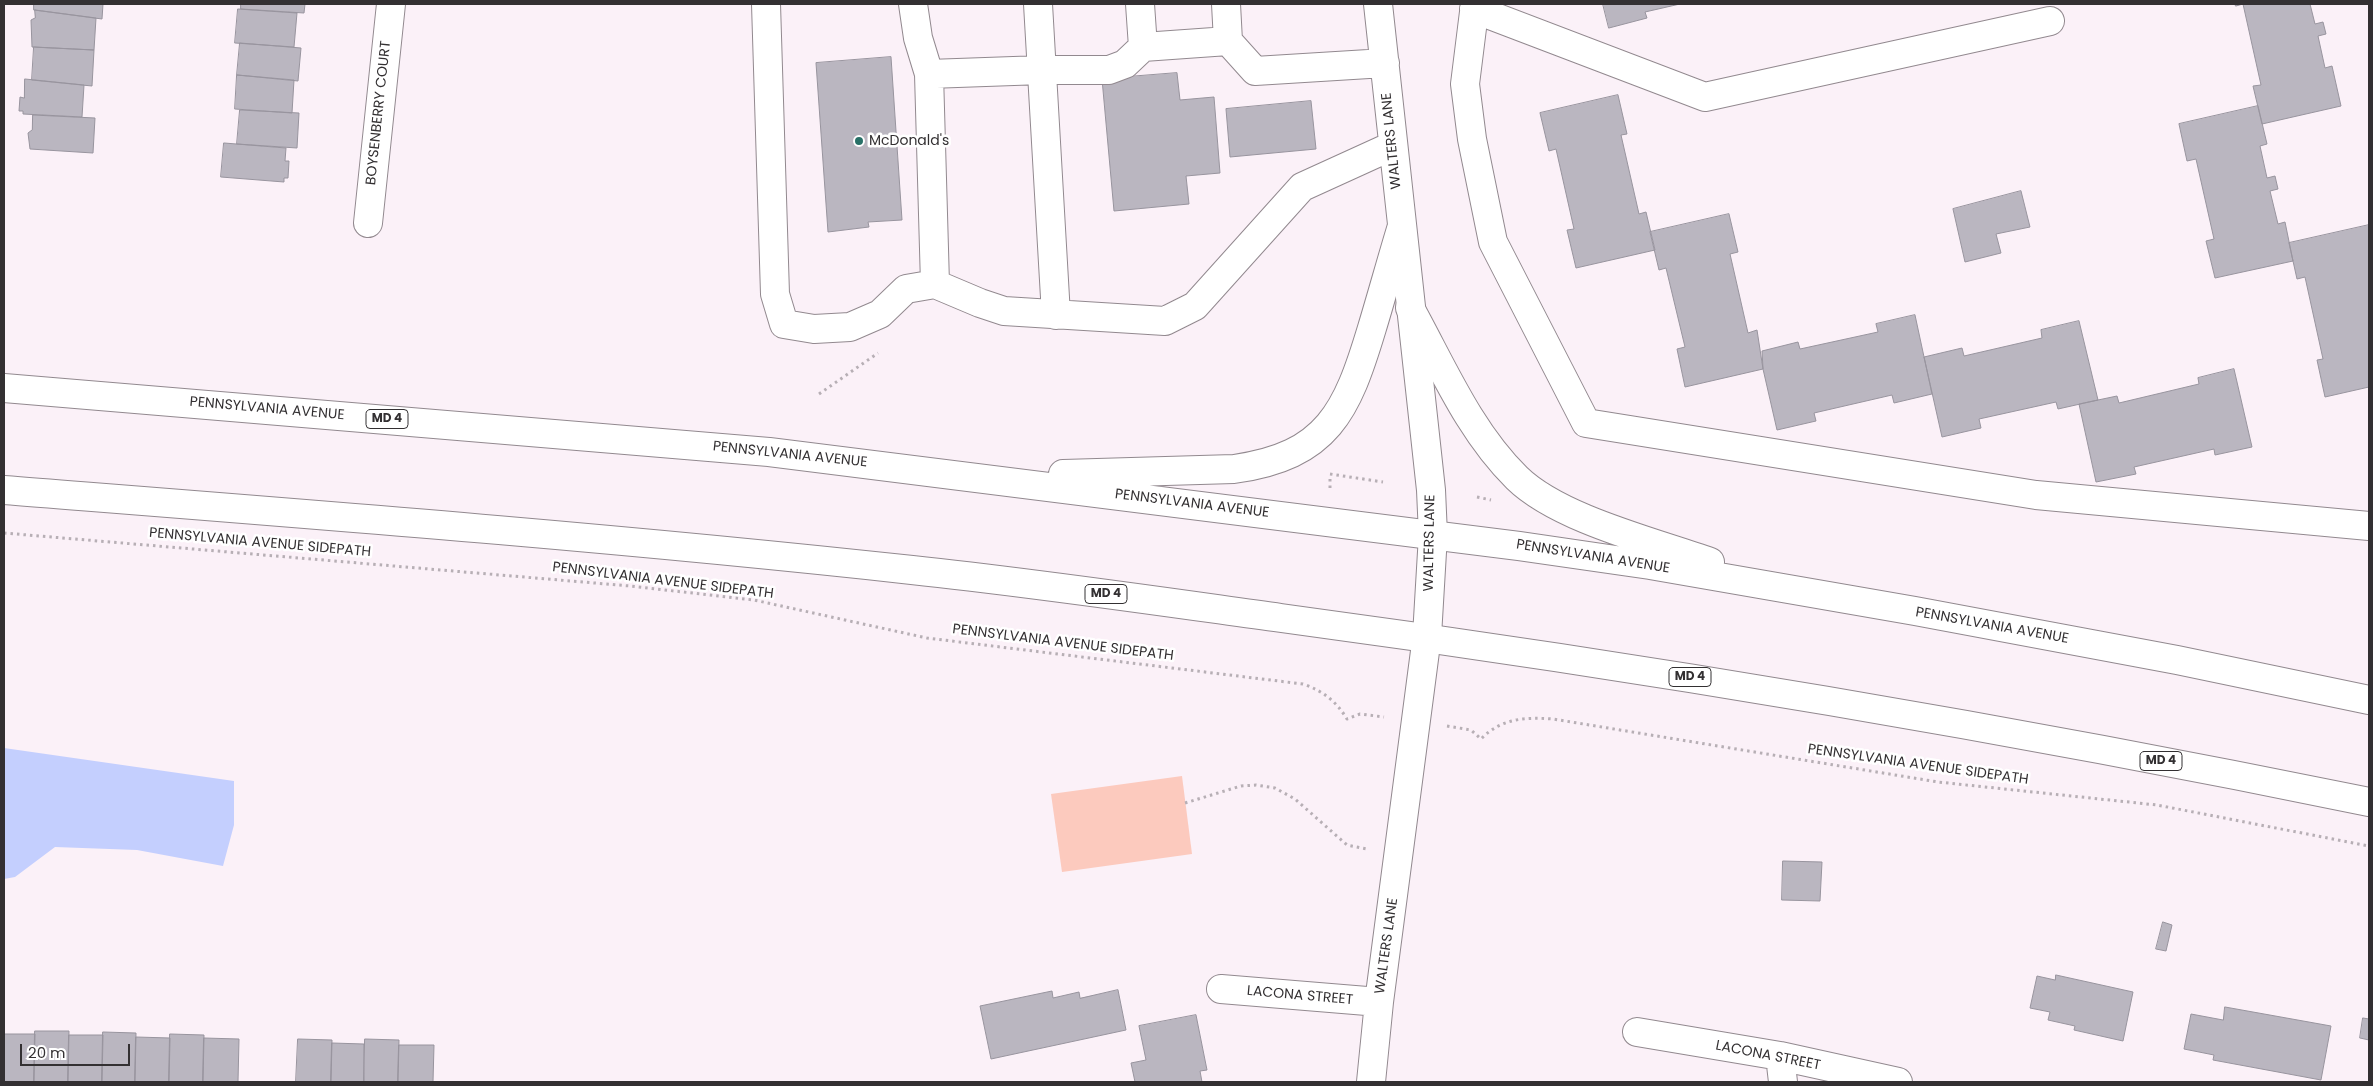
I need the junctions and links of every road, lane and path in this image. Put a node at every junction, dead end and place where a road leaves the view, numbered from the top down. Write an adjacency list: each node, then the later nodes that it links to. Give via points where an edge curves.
1 (391, 4): 16 (main road, BOYSENBERRY COURT)
2 (766, 4): 18 (main road, via 775,294 784,324 814,329 850,327 880,314 906,289)
3 (913, 4): 14 (main road, via 918,38)
4 (1038, 4): 13 (main road)
5 (1140, 4): 11 (main road)
6 (1226, 4): 10 (main road)
7 (1378, 4): 12 (main road, WALTERS LANE)
8 (1474, 7): 9 (main road, via 1705,97); 26 (main road, via 1465,84 1472,139 1493,242 1586,423 2036,496)
9 (2050, 21)
10 (1228, 42): 11 (main road); 12 (main road, via 1255,71)
11 (1144, 47): 13 (main road, via 1125,64 1109,70)
12 (1385, 63): 15 (main road, WALTERS LANE)
13 (1042, 70): 14 (main road); 20 (main road)
14 (929, 74): 18 (main road)
15 (1392, 146): 17 (main road, WALTERS LANE); 20 (main road, via 1302,187 1187,310 1165,321)
16 (368, 223)
17 (1401, 229): 19 (main road, WALTERS LANE); 23 (main road, via 1352,388 1327,427 1308,444 1261,465 1234,469)
18 (935, 284): 20 (main road, via 1004,311)
19 (1410, 308): 28 (main road, WALTERS LANE, via 1431,490); 29 (main road, via 1482,437 1517,478 1536,492 1584,518)
20 (1056, 315)
21 (4, 388): 23 (main road, PENNSYLVANIA AVENUE / MD 4, via 751,450)
22 (1330, 474): 24 (path)
23 (975, 476): 28 (main road, PENNSYLVANIA AVENUE / MD 4)
24 (1383, 482)
25 (4, 490): 30 (main road, MD 4, via 373,519 785,557 1036,584)
26 (2369, 526)
27 (4, 533): 32 (path, PENNSYLVANIA AVENUE SIDEPATH, via 610,584 754,600 927,638 1303,684 1330,697 1347,719)
28 (1433, 535): 29 (main road, PENNSYLVANIA AVENUE / MD 4, via 1650,565); 30 (main road, WALTERS LANE)
29 (1797, 592): 31 (main road, PENNSYLVANIA AVENUE / MD 4, via 2047,636)
30 (1426, 636): 34 (main road, MD 4, via 1688,676 1952,722); 37 (main road, WALTERS LANE)
31 (2369, 700)
32 (1360, 714)
33 (1471, 730): 36 (path, PENNSYLVANIA AVENUE SIDEPATH, via 1481,739 1502,724 1523,718 1553,719 1938,782 2157,805)
34 (2369, 802)
35 (1185, 803): 37 (path, via 1241,786 1275,788 1295,798 1347,845)
36 (2369, 846)
37 (1399, 857): 39 (main road, WALTERS LANE)
38 (1221, 989): 39 (main road, LACONA STREET)
39 (1379, 1002): 43 (main road, WALTERS LANE)
40 (1638, 1032): 41 (main road, LACONA STREET)
41 (1781, 1069): 42 (main road, LACONA STREET)
42 (1869, 1079): 44 (main road, LACONA STREET)
43 (1371, 1082)
44 (1898, 1082)

